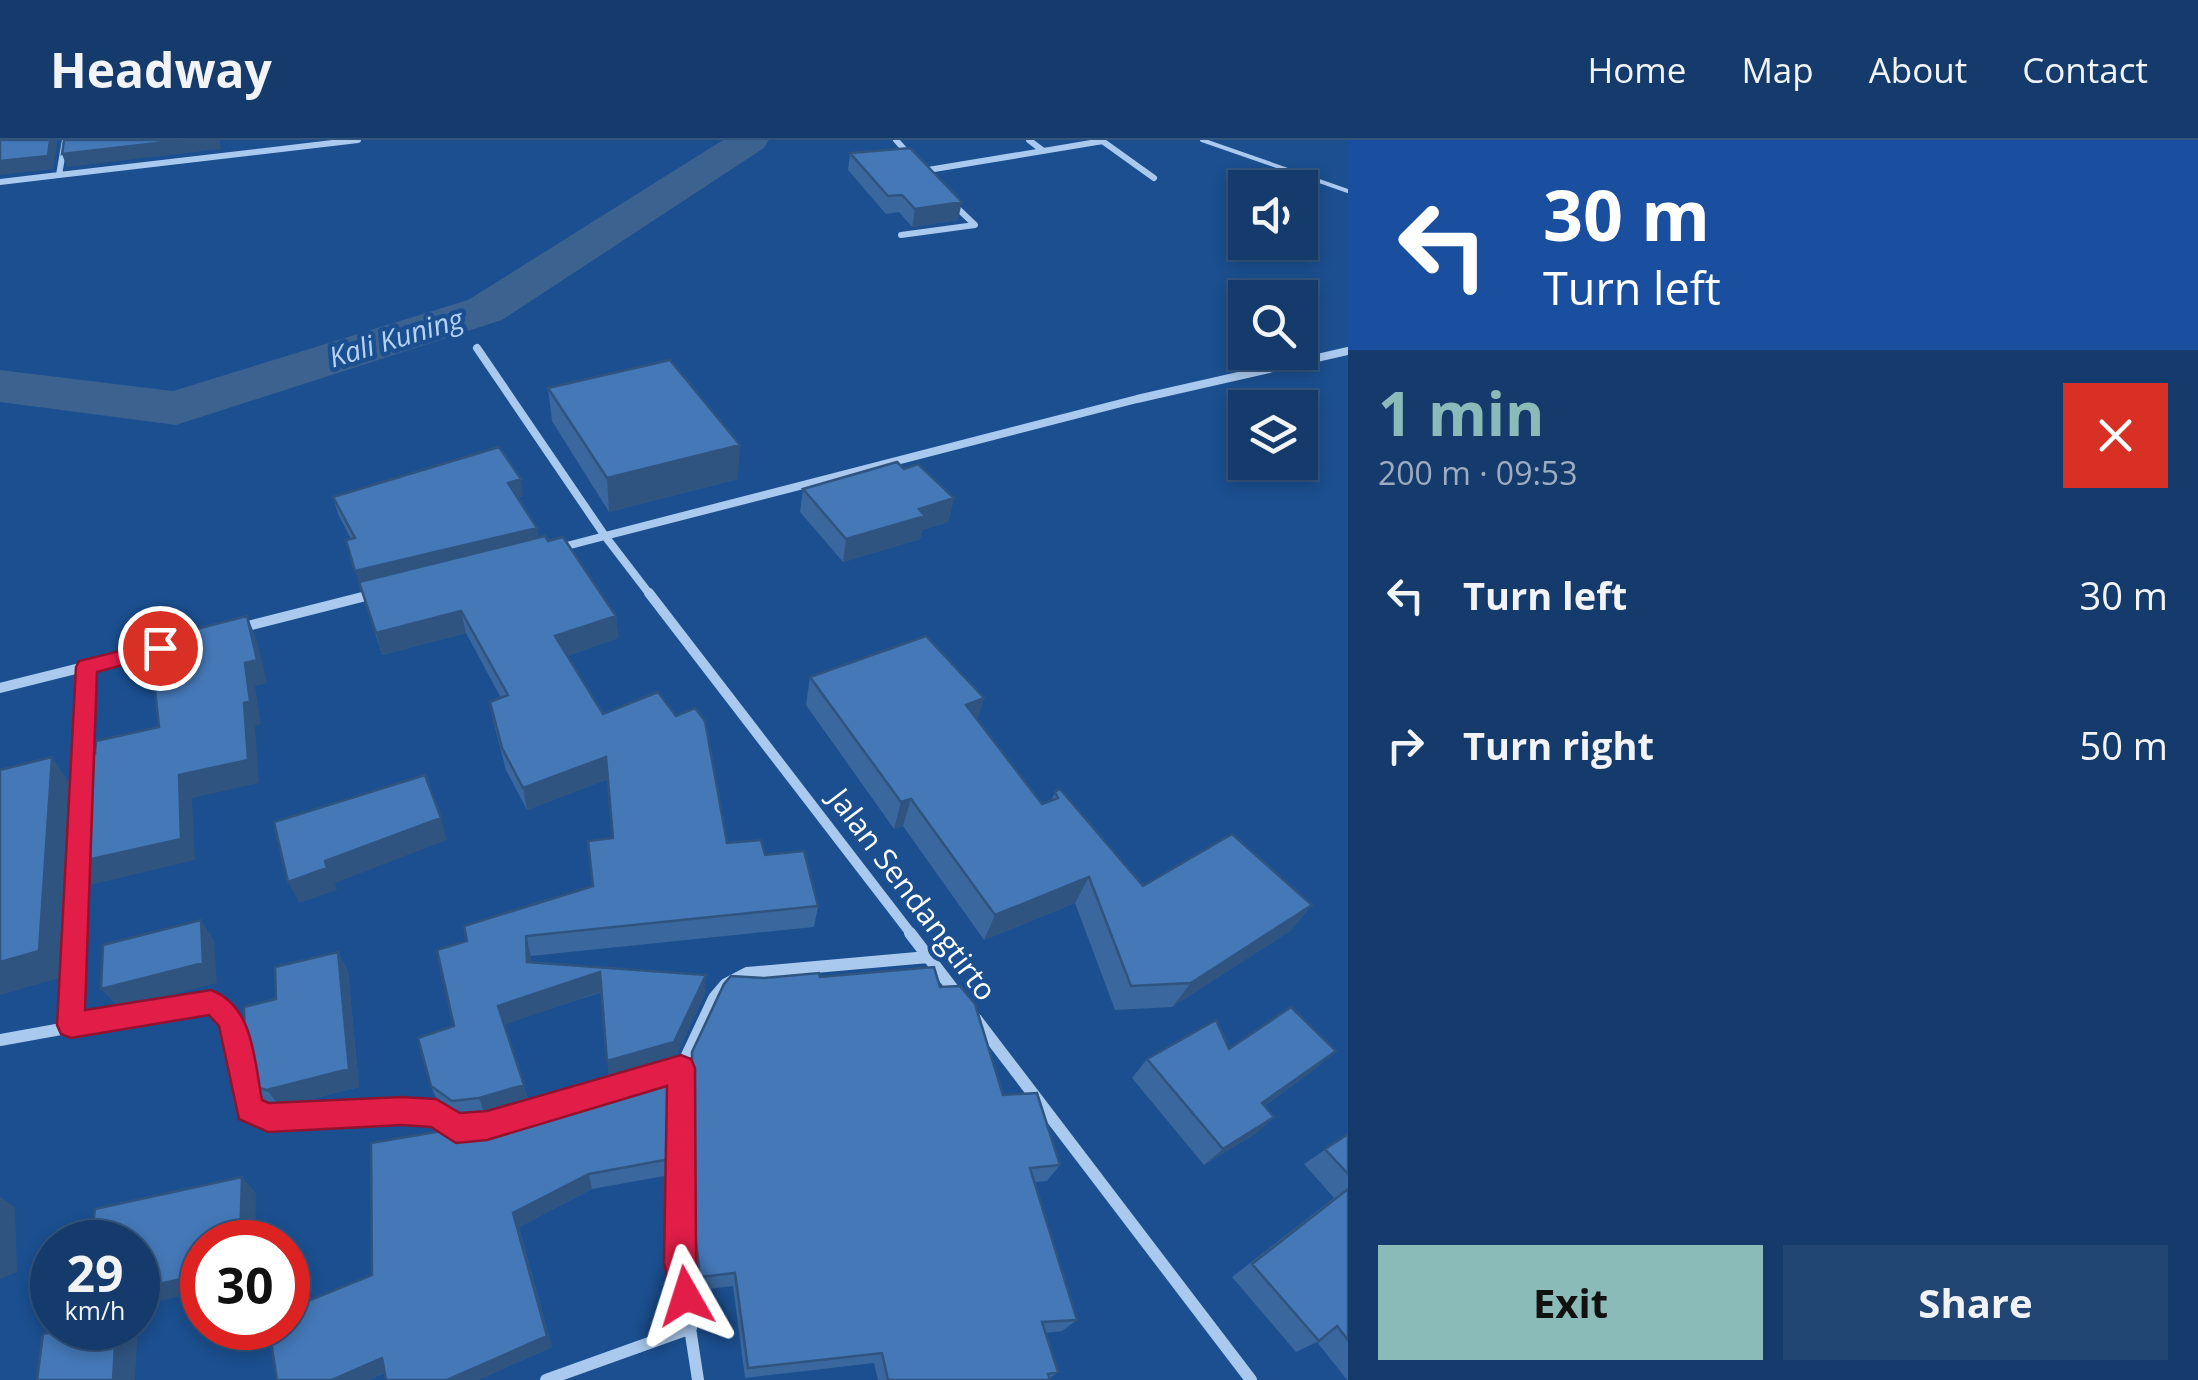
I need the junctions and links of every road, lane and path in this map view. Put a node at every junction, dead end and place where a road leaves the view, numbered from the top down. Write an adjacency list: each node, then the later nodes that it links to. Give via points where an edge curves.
1 (64, 140): 9 (street)
2 (358, 140): 9 (street)
3 (896, 140): 8 (street)
4 (1029, 140): 7 (street)
5 (1105, 140): 7 (street); 10 (street)
6 (1202, 140): 13 (lane)
7 (1042, 150): 8 (street)
8 (922, 170): 12 (street)
9 (60, 174): 11 (street)
10 (1154, 178)
11 (0, 182)
12 (935, 184)
13 (1348, 191)
14 (948, 198): 15 (street, via 975,225)
15 (901, 234)
16 (477, 348): 18 (street, Jalan Sendangtirto)
17 (1348, 351): 18 (street)
18 (605, 536): 19 (street); 27 (street, Jalan Sendangtirto)
19 (548, 551)
20 (394, 590): 21 (street)
21 (221, 633)
22 (163, 648): 23 (street)
23 (86, 667): 24 (street); 25 (street)
24 (0, 688)
25 (81, 786)
26 (78, 846): 28 (street)
27 (928, 956): 30 (street, via 747,973 714,998); 36 (street, Jalan Sendangtirto)
28 (71, 1025): 29 (street); 32 (street, via 211,1002 232,1023 250,1109 268,1118 419,1112 436,1113 456,1128)
29 (0, 1040)
30 (681, 1068): 31 (street); 33 (street, via 680,1263)
31 (642, 1079)
32 (472, 1126)
33 (691, 1328): 34 (street); 35 (street)
34 (546, 1380)
35 (698, 1380)
36 (1251, 1380)

